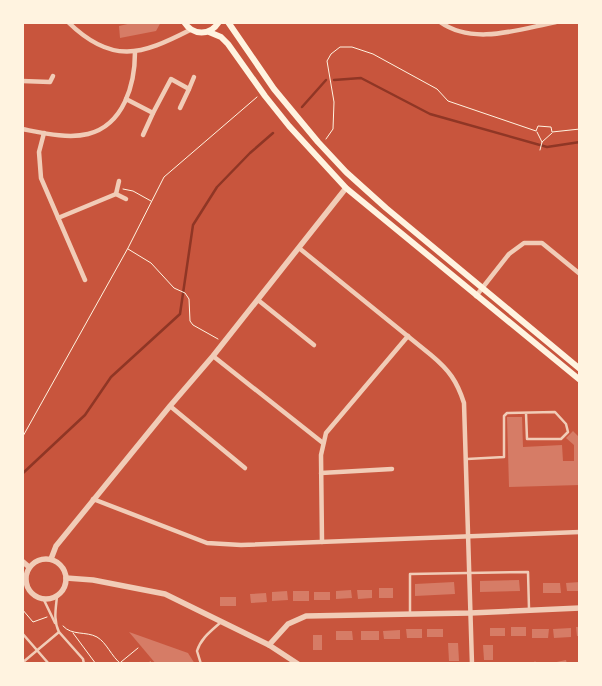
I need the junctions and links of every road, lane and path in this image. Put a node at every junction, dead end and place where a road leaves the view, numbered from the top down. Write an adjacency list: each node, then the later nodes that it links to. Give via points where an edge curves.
1 (68, 22): 11 (street, via 93,44 116,52)
2 (184, 22): 8 (main road)
3 (219, 22): 10 (main road)
4 (228, 22): 27 (main road, via 274,89)
5 (440, 22): 9 (street, via 468,34)
6 (515, 22): 9 (street)
7 (556, 22): 9 (street)
8 (190, 30): 10 (main road); 11 (street)
9 (517, 30)
10 (209, 32): 16 (main road, via 221,36)
11 (136, 52): 17 (street, via 135,69)
12 (53, 76): 14 (street, via 50,82)
13 (194, 77): 15 (street)
14 (22, 81)
15 (189, 89): 18 (street); 19 (street, via 170,80)
16 (262, 92): 32 (main road); 35 (path, via 164,177)
17 (126, 99): 19 (street); 24 (street, via 106,126 89,134)
18 (180, 108)
19 (153, 113): 25 (street)
20 (22, 129): 24 (street)
21 (580, 129): 23 (path)
22 (536, 131): 23 (path, via 538,126 551,127); 26 (path); 27 (path, via 448,101 437,90 373,54 340,47 327,61 334,102 333,129)
23 (552, 132): 26 (path)
24 (44, 133): 36 (street, via 39,152 41,178)
25 (143, 135)
26 (542, 142): 28 (path)
27 (322, 146): 29 (main road)
28 (540, 150)
29 (354, 179): 32 (main road); 41 (main road)
30 (119, 182): 31 (street)
31 (118, 188): 33 (street); 35 (path, via 133,191)
32 (346, 188): 38 (street); 42 (main road)
33 (116, 194): 34 (street); 36 (street)
34 (126, 199)
35 (152, 201): 37 (path)
36 (58, 218): 40 (street)
37 (128, 248): 45 (path, via 185,293 189,299 190,321 194,325); 52 (path)
38 (298, 248): 43 (street); 44 (street)
39 (580, 274): 41 (street, via 542,242 524,242)
40 (85, 280)
41 (482, 288): 42 (street); 48 (main road)
42 (476, 296): 49 (main road)
43 (258, 300): 45 (street); 46 (street)
44 (408, 336): 53 (street, via 326,433); 54 (street, via 446,368 459,387 464,403)
45 (224, 342): 47 (street)
46 (314, 345)
47 (213, 356): 50 (street); 53 (street)
48 (580, 369)
49 (580, 380)
50 (170, 406): 55 (street); 58 (street)
51 (526, 413): 51 (lane, via 555,412 566,424 568,432 561,439 527,440); 54 (lane, via 504,414 504,457)
52 (22, 438)
53 (323, 443): 57 (street)
54 (465, 459): 60 (street)
55 (245, 468)
56 (392, 469): 57 (street)
57 (321, 473): 61 (street)
58 (94, 499): 61 (street, via 207,543); 62 (street, via 56,546)
59 (580, 532): 60 (street)
60 (467, 536): 61 (street); 65 (street)
61 (322, 542)
62 (51, 559): 64 (street, via 40,559); 66 (street, via 59,563)
63 (22, 561): 64 (street)
64 (29, 567): 68 (street, via 26,580 29,589)
65 (469, 573): 71 (lane, via 528,572); 72 (street); 73 (lane, via 410,574)
66 (66, 578): 67 (street, via 65,586); 75 (street, via 165,594)
67 (57, 596): 68 (street); 77 (lane)
68 (42, 598): 77 (lane)
69 (580, 608): 71 (street)
70 (22, 609): 74 (path, via 33,622)
71 (529, 610): 72 (street)
72 (470, 613): 73 (street); 91 (street)
73 (410, 614): 81 (street, via 306,616 288,624)
74 (47, 617)
75 (221, 622): 81 (street); 89 (lane, via 201,640 197,651)
76 (60, 624): 80 (path)
77 (56, 626): 79 (lane)
78 (22, 632): 83 (lane)
79 (59, 632): 83 (lane); 87 (lane)
80 (72, 632): 85 (path, via 97,637); 88 (path)
81 (269, 646): 90 (street)
82 (138, 648): 85 (path)
83 (37, 650): 84 (lane); 86 (lane)
84 (23, 663)
85 (121, 663)
86 (49, 664)
87 (84, 664)
88 (96, 664)
89 (202, 664)
90 (298, 664)
91 (472, 664)

